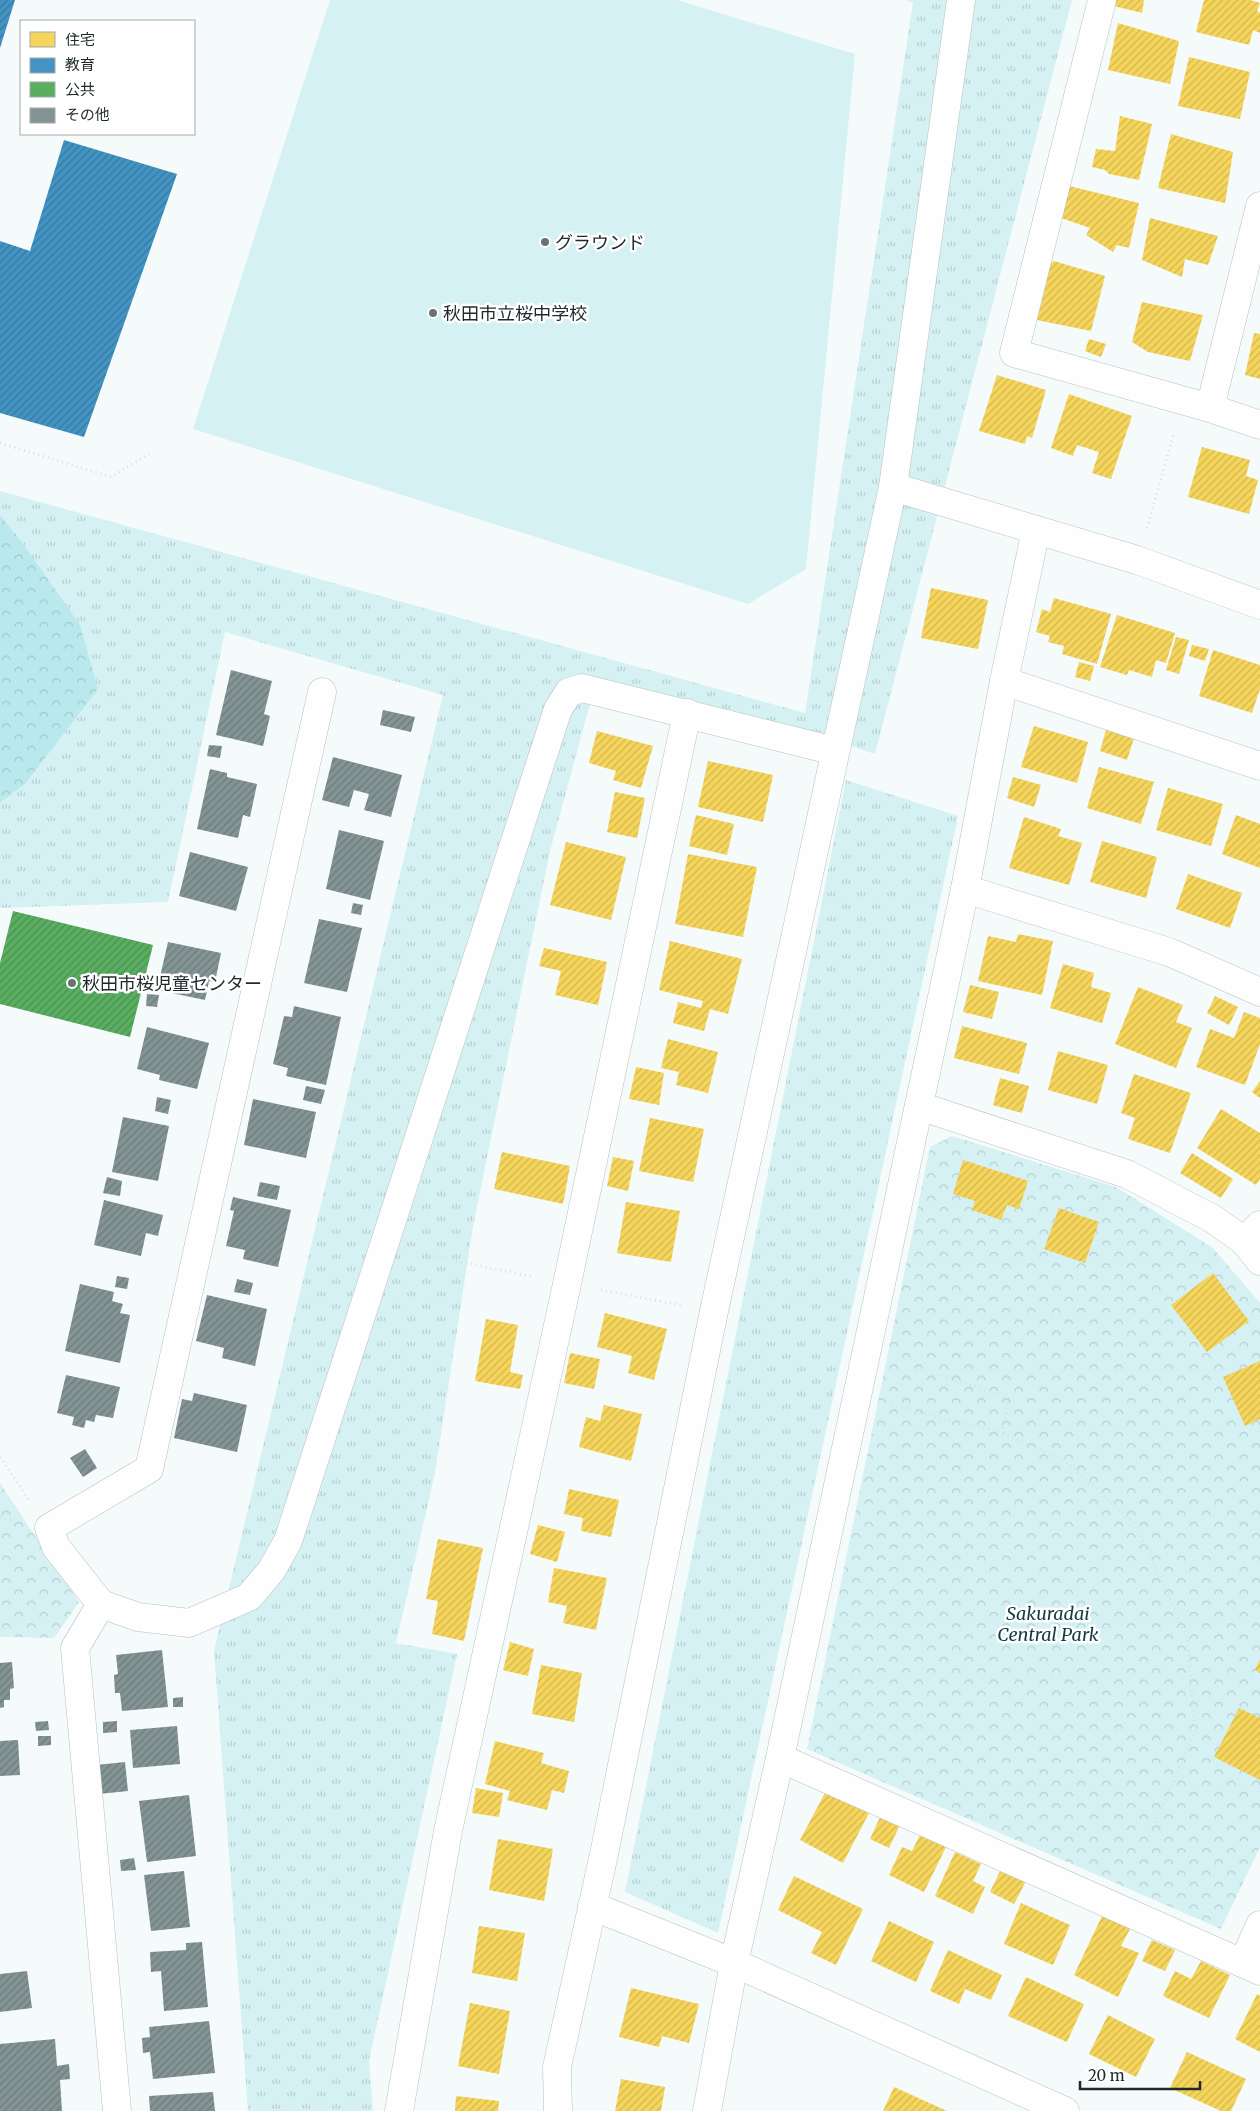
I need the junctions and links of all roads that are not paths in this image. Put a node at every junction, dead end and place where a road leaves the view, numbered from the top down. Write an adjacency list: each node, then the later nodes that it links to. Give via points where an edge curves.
1 (961, 0): 6 (street)
2 (1102, 0): 4 (street, via 1014,353)
3 (1260, 206): 4 (street)
4 (1210, 408): 5 (street)
5 (1260, 425)
6 (893, 487): 7 (street); 12 (street)
7 (1036, 530): 8 (street, via 1137,560); 9 (street)
8 (1260, 605)
9 (1004, 681): 13 (street); 14 (street)
10 (322, 692): 18 (street, via 150,1469 49,1528 56,1547)
11 (687, 713): 12 (street); 18 (street, via 582,688 569,692 558,709 288,1541 271,1571 249,1597 189,1623 138,1618); 25 (street, via 448,1831)
12 (835, 751): 20 (street, via 714,1311)
13 (1260, 766)
14 (964, 889): 15 (street, via 1169,952); 16 (street)
15 (1260, 992)
16 (919, 1106): 17 (street, via 1127,1174); 19 (street)
17 (1255, 1243)
18 (101, 1604): 24 (street, via 75,1648)
19 (780, 1758): 22 (street); 23 (street)
20 (592, 1906): 22 (street); 26 (street, via 557,2067)
21 (1260, 1925): 23 (street)
22 (734, 1963): 27 (street); 28 (street)
23 (1251, 1967)
24 (116, 2111)
25 (399, 2111)
26 (558, 2111)
27 (707, 2111)
28 (1065, 2111)

